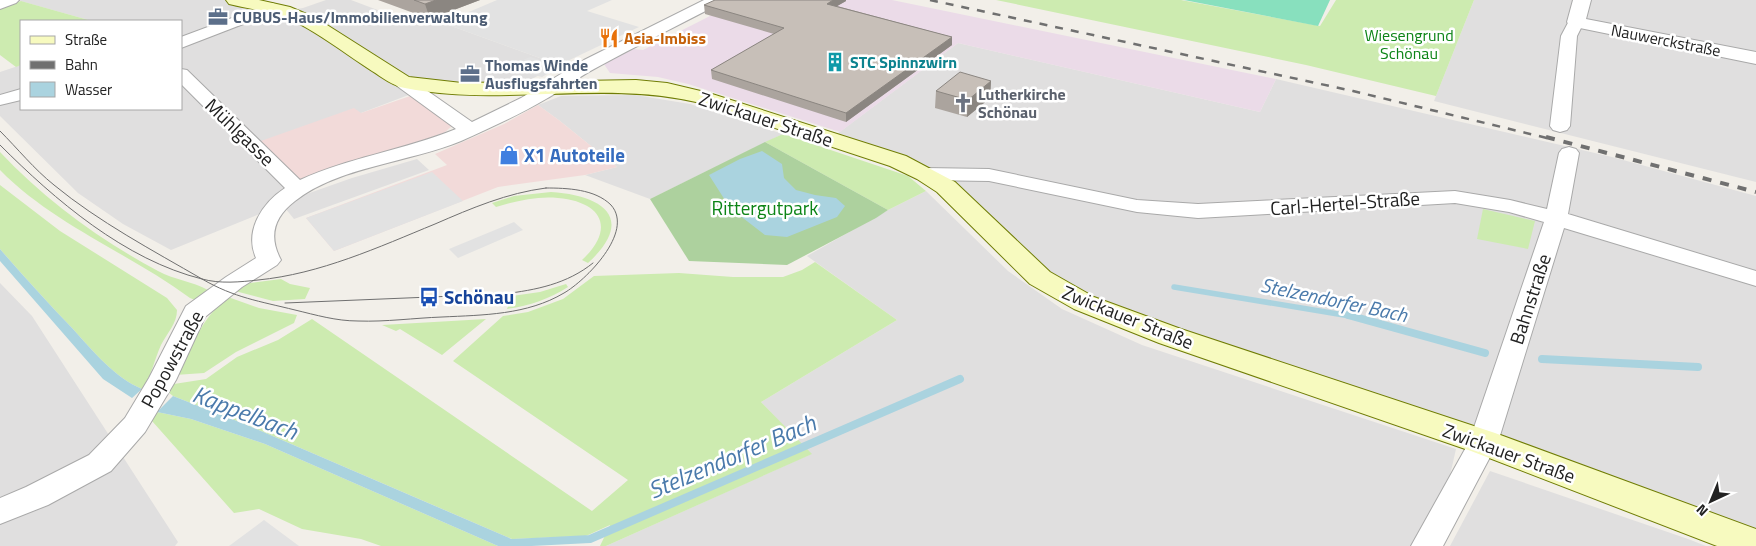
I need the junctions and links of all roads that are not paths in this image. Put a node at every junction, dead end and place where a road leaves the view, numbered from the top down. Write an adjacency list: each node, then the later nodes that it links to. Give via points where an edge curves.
1 (11, 0): 5 (street)
2 (235, 0): 6 (main road, Zwickauer Straße)
3 (716, 0): 12 (street, Popowstraße, via 574,72)
4 (1582, 0): 7 (street)
5 (0, 4)
6 (272, 8): 8 (street); 11 (main road, Zwickauer Straße, via 310,22)
7 (1576, 22): 9 (street, Nauwerckstraße); 15 (street, via 1569,36)
8 (182, 43)
9 (1756, 58)
10 (182, 75): 19 (street, Mühlgasse)
11 (403, 82): 12 (main road, Zwickauer Straße, via 462,89); 16 (street, Zwickauer Straße)
12 (555, 86): 16 (street, Popowstraße); 18 (main road, Zwickauer Straße, via 636,86 702,97 898,161)
13 (20, 94): 14 (street)
14 (2, 100)
15 (1560, 126)
16 (470, 130): 19 (street, Popowstraße, via 437,144 336,174)
17 (1569, 153): 20 (street, Bahnstraße)
18 (925, 174): 20 (street, Carl-Hertel-Straße, via 989,175 1137,206 1198,211 1455,197); 22 (main road, Zwickauer Straße, via 946,188 1040,278 1084,303 1170,336)
19 (298, 189): 23 (street, Popowstraße, via 279,204 267,222 261,237 269,260 194,312 162,380 135,425 100,463)
20 (1556, 218): 21 (street, Carl-Hertel-Straße); 22 (street, Bahnstraße)
21 (1756, 279)
22 (1482, 442): 24 (main road, Zwickauer Straße); 25 (street, Bahnstraße)
23 (0, 511)
24 (1756, 545)
25 (1427, 546)

